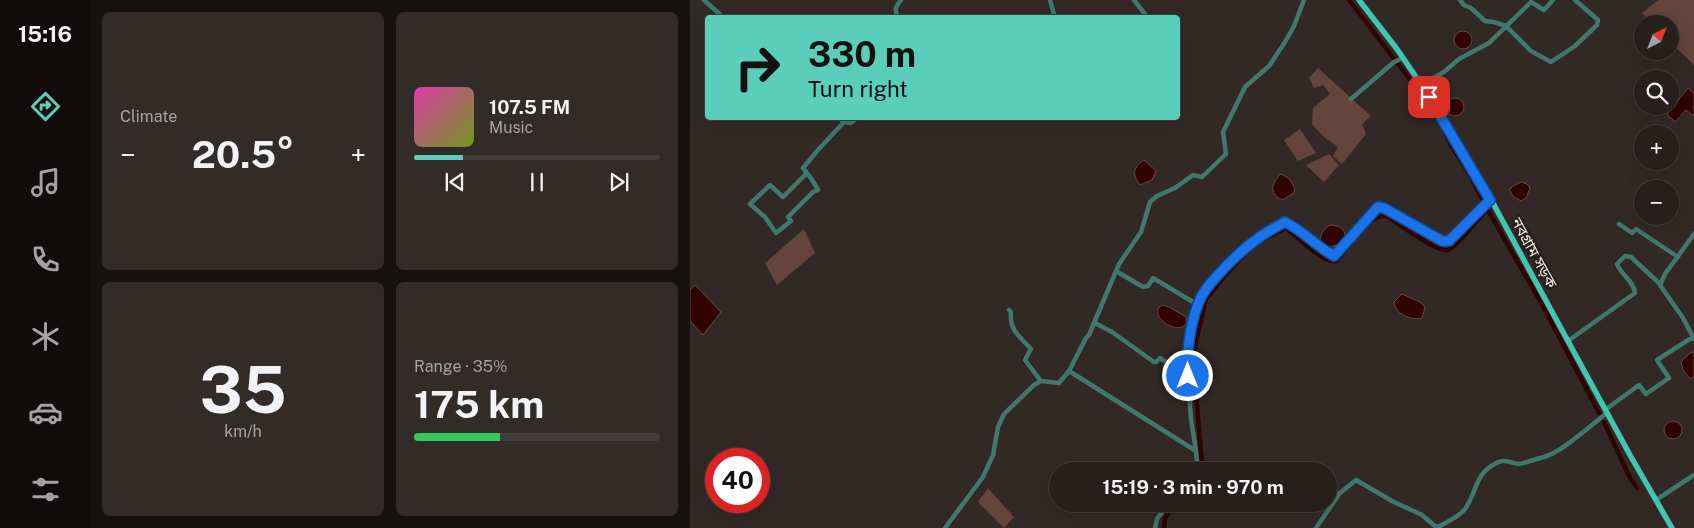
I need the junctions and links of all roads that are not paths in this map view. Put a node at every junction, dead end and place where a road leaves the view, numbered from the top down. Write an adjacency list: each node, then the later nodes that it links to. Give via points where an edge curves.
1 (704, 0): 10 (street)
2 (901, 0): 11 (street, via 895,8)
3 (1050, 0): 12 (street)
4 (1134, 0): 13 (street)
5 (1304, 0): 26 (street, via 1294,26 1269,66 1245,87 1223,132 1226,154 1202,177 1193,175 1150,202 1141,232)
6 (1359, 0): 15 (main road, নবগ্রাম সড়ক)
7 (1460, 0): 14 (street, via 1485,21)
8 (1553, 0): 14 (street, via 1544,10 1532,2)
9 (1575, 0): 14 (street, via 1598,20 1597,24 1575,46 1552,62 1531,51)
10 (721, 15)
11 (897, 15)
12 (1054, 15)
13 (1146, 15)
14 (1506, 26): 16 (street, via 1489,43)
15 (1399, 60): 16 (main road, নবগ্রাম সড়ক); 17 (street)
16 (1421, 85): 22 (main road, নবগ্রাম সড়ক)
17 (1351, 99)
18 (841, 120): 20 (street)
19 (855, 120): 20 (street)
20 (844, 122): 21 (street, via 803,168)
21 (807, 173): 21 (street, via 818,190 788,217 792,221 776,233 766,217 750,204 770,185 783,197)
22 (1489, 200): 28 (street, via 1449,241 1442,241 1378,207 1334,256 1285,222 1262,234 1237,254 1207,288); 32 (main road, নবগ্রাম সড়ক)
23 (1619, 224): 25 (street, via 1632,233 1636,229)
24 (1694, 234): 25 (street)
25 (1678, 258): 27 (street)
26 (1116, 271): 28 (street, via 1143,287 1148,286 1153,278); 30 (street)
27 (1660, 284): 31 (street); 32 (street, via 1631,257 1625,256 1617,264 1634,287 1634,293)
28 (1198, 305): 34 (street, via 1188,347)
29 (1009, 310): 35 (street, via 1014,330 1031,349 1025,360)
30 (1095, 323): 33 (street); 34 (street, via 1154,362 1160,358)
31 (1694, 338): 36 (street, via 1657,360 1669,378 1646,394 1639,385)
32 (1568, 341): 36 (main road, নবগ্রাম সড়ক)
33 (1069, 371): 35 (street, via 1059,383); 37 (street)
34 (1188, 376): 37 (street)
35 (1041, 381): 42 (street, via 1002,418 983,477)
36 (1606, 411): 40 (main road, নবগ্রাম সড়ক); 44 (street, via 1570,442 1545,457 1519,464 1498,462 1491,466 1480,476 1464,510 1440,526 1436,527 1422,515 1392,502 1356,480 1340,494)
37 (1196, 451): 38 (street)
38 (1197, 462)
39 (1694, 475): 40 (street)
40 (1656, 500): 45 (main road, নবগ্রাম সড়ক)
41 (1162, 512): 43 (street)
42 (945, 528)
43 (1155, 528)
44 (1316, 528)
45 (1672, 528)

